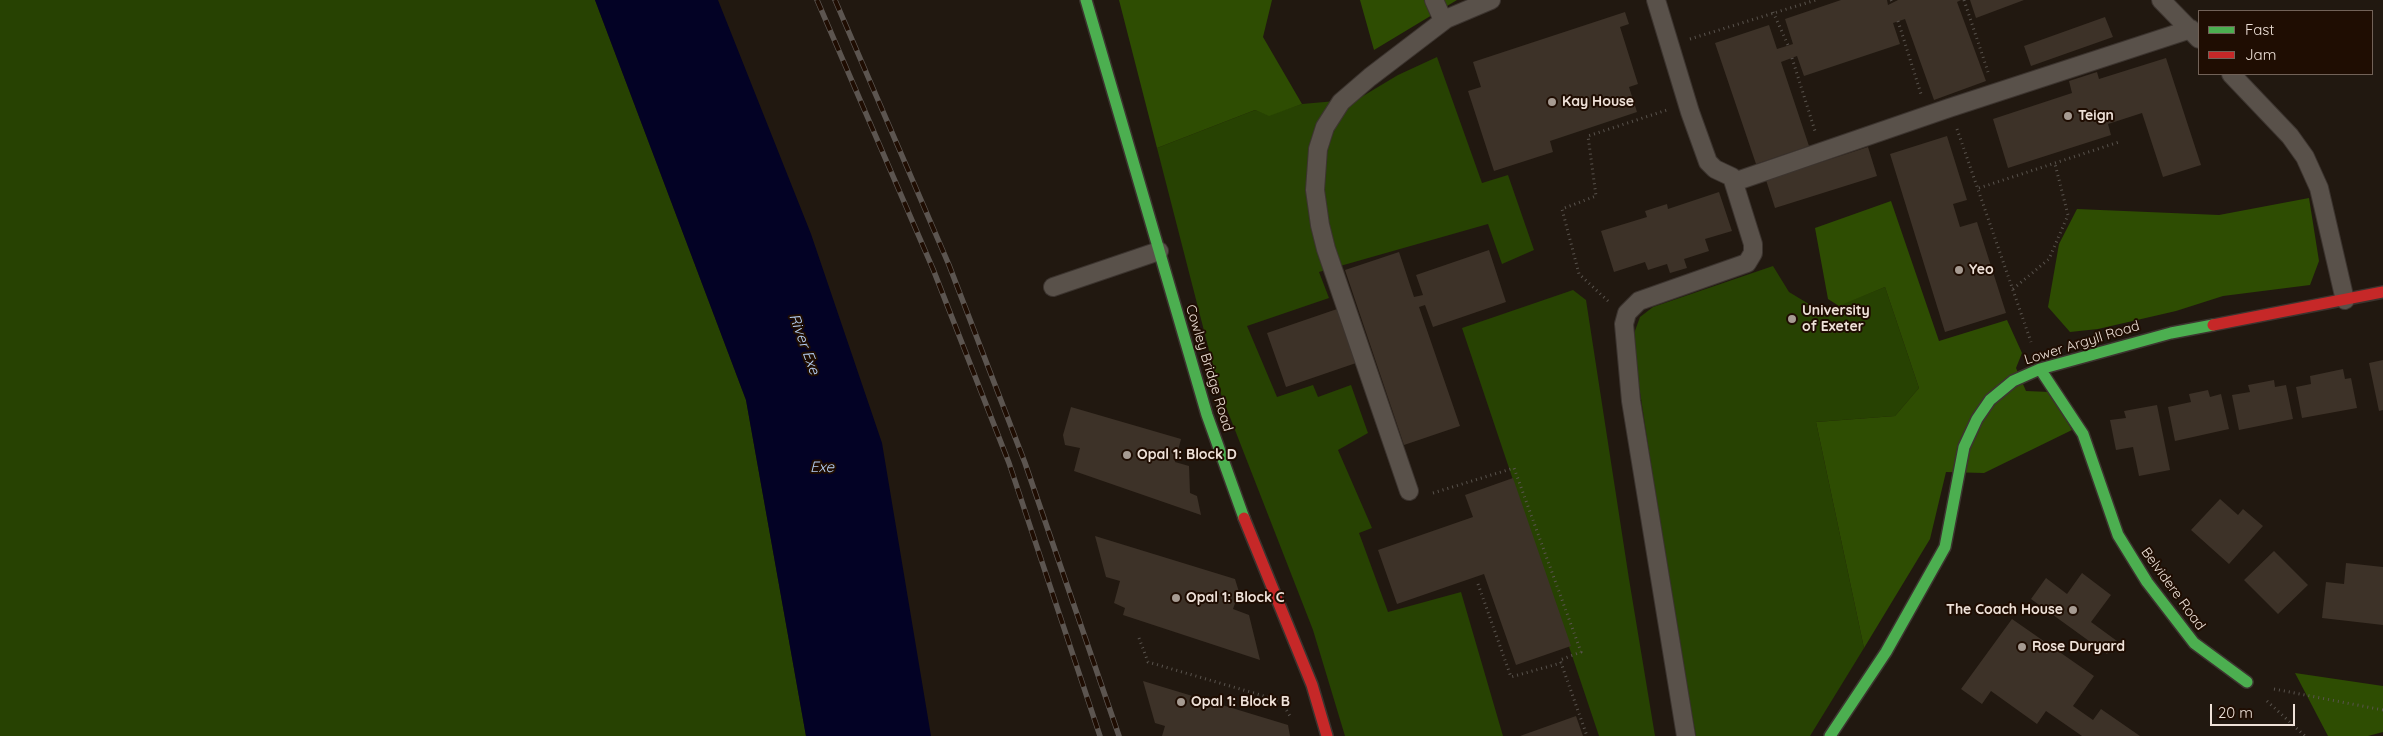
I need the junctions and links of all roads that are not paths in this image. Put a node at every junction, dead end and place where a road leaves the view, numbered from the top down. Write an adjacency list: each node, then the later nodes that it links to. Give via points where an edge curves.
1 (1086, 0): 10 (main road, Cowley Bridge Road)
2 (1434, 0): 6 (lane, via 1442,18)
3 (1491, 0): 6 (lane)
4 (1656, 0): 9 (lane, via 1708,162 1732,177)
5 (2161, 0): 7 (lane)
6 (1446, 19): 15 (lane, via 1341,102 1325,127 1316,169 1315,190 1326,249)
7 (2195, 34): 9 (lane, via 1949,108)
8 (2232, 75): 13 (lane, via 2290,136 2305,157 2320,188)
9 (1734, 182): 18 (lane, via 1753,244 1751,259 1639,301 1625,317 1623,334)
10 (1159, 251): 11 (lane); 17 (main road, Cowley Bridge Road, via 1207,415 1312,685)
11 (1053, 287)
12 (2383, 292): 13 (main road, Lower Argyll Road)
13 (2345, 300): 14 (main road, Lower Argyll Road, via 2170,333)
14 (2040, 369): 16 (main road, Belvidere Road, via 2083,434 2118,535 2147,582 2194,643); 19 (main road, Lower Argyll Road, via 2013,381 1990,400 1977,419 1964,447 1945,547 1886,652)
15 (1409, 491)
16 (2247, 682)
17 (1327, 736)
18 (1686, 736)
19 (1830, 736)

